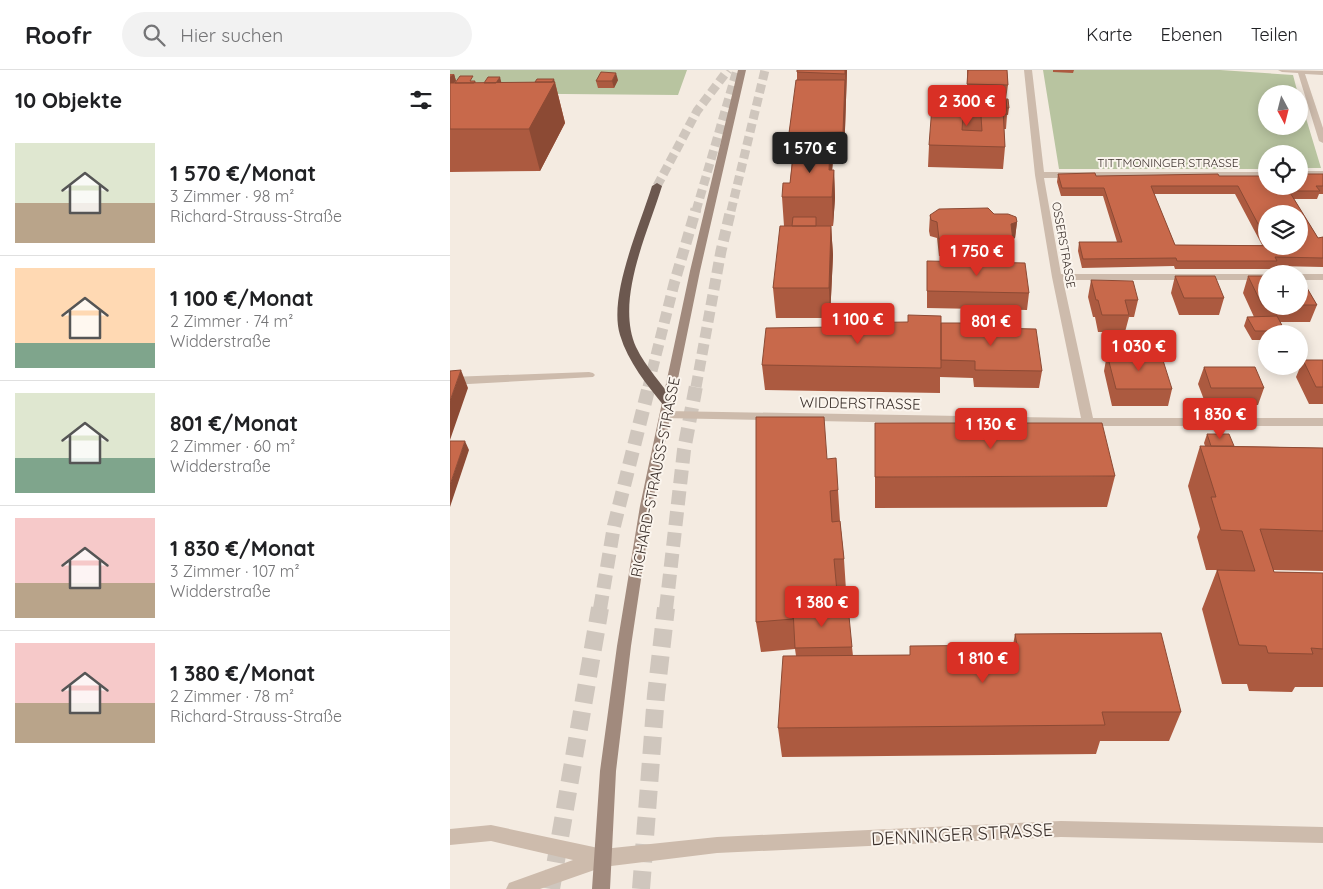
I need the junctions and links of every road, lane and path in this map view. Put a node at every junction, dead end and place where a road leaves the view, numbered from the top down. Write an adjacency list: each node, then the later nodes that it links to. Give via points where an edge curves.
1 (742, 70): 18 (main road, RICHARD-STRAUSS-STRASSE)
2 (1028, 70): 10 (street, OSSERSTRASSE)
3 (1282, 70): 4 (street)
4 (1301, 71): 5 (street); 6 (street)
5 (1323, 73)
6 (1323, 142)
7 (1258, 174): 10 (street, TITTMONINGER STRASSE)
8 (1308, 174): 9 (street)
9 (1323, 174)
10 (1039, 176): 12 (street, OSSERSTRASSE)
11 (657, 186): 18 (highway, via 625,291 623,323 633,352)
12 (1057, 277): 13 (street); 19 (street, OSSERSTRASSE)
13 (1258, 277)
14 (1308, 277): 15 (street)
15 (1323, 277)
16 (589, 375): 17 (street)
17 (450, 381)
18 (667, 409): 19 (street, WIDDERSTRASSE); 23 (main road, RICHARD-STRAUSS-STRASSE, via 646,506 624,646 608,770)
19 (1088, 422): 20 (street, WIDDERSTRASSE)
20 (1323, 422)
21 (1323, 835): 23 (street, DENNINGER STRASSE, via 1061,829 717,845)
22 (450, 837): 23 (street, DENNINGER STRASSE, via 491,833)
23 (603, 858): 24 (street, DENNINGER STRASSE); 25 (main road, RICHARD-STRAUSS-STRASSE)
24 (515, 889)
25 (600, 889)

